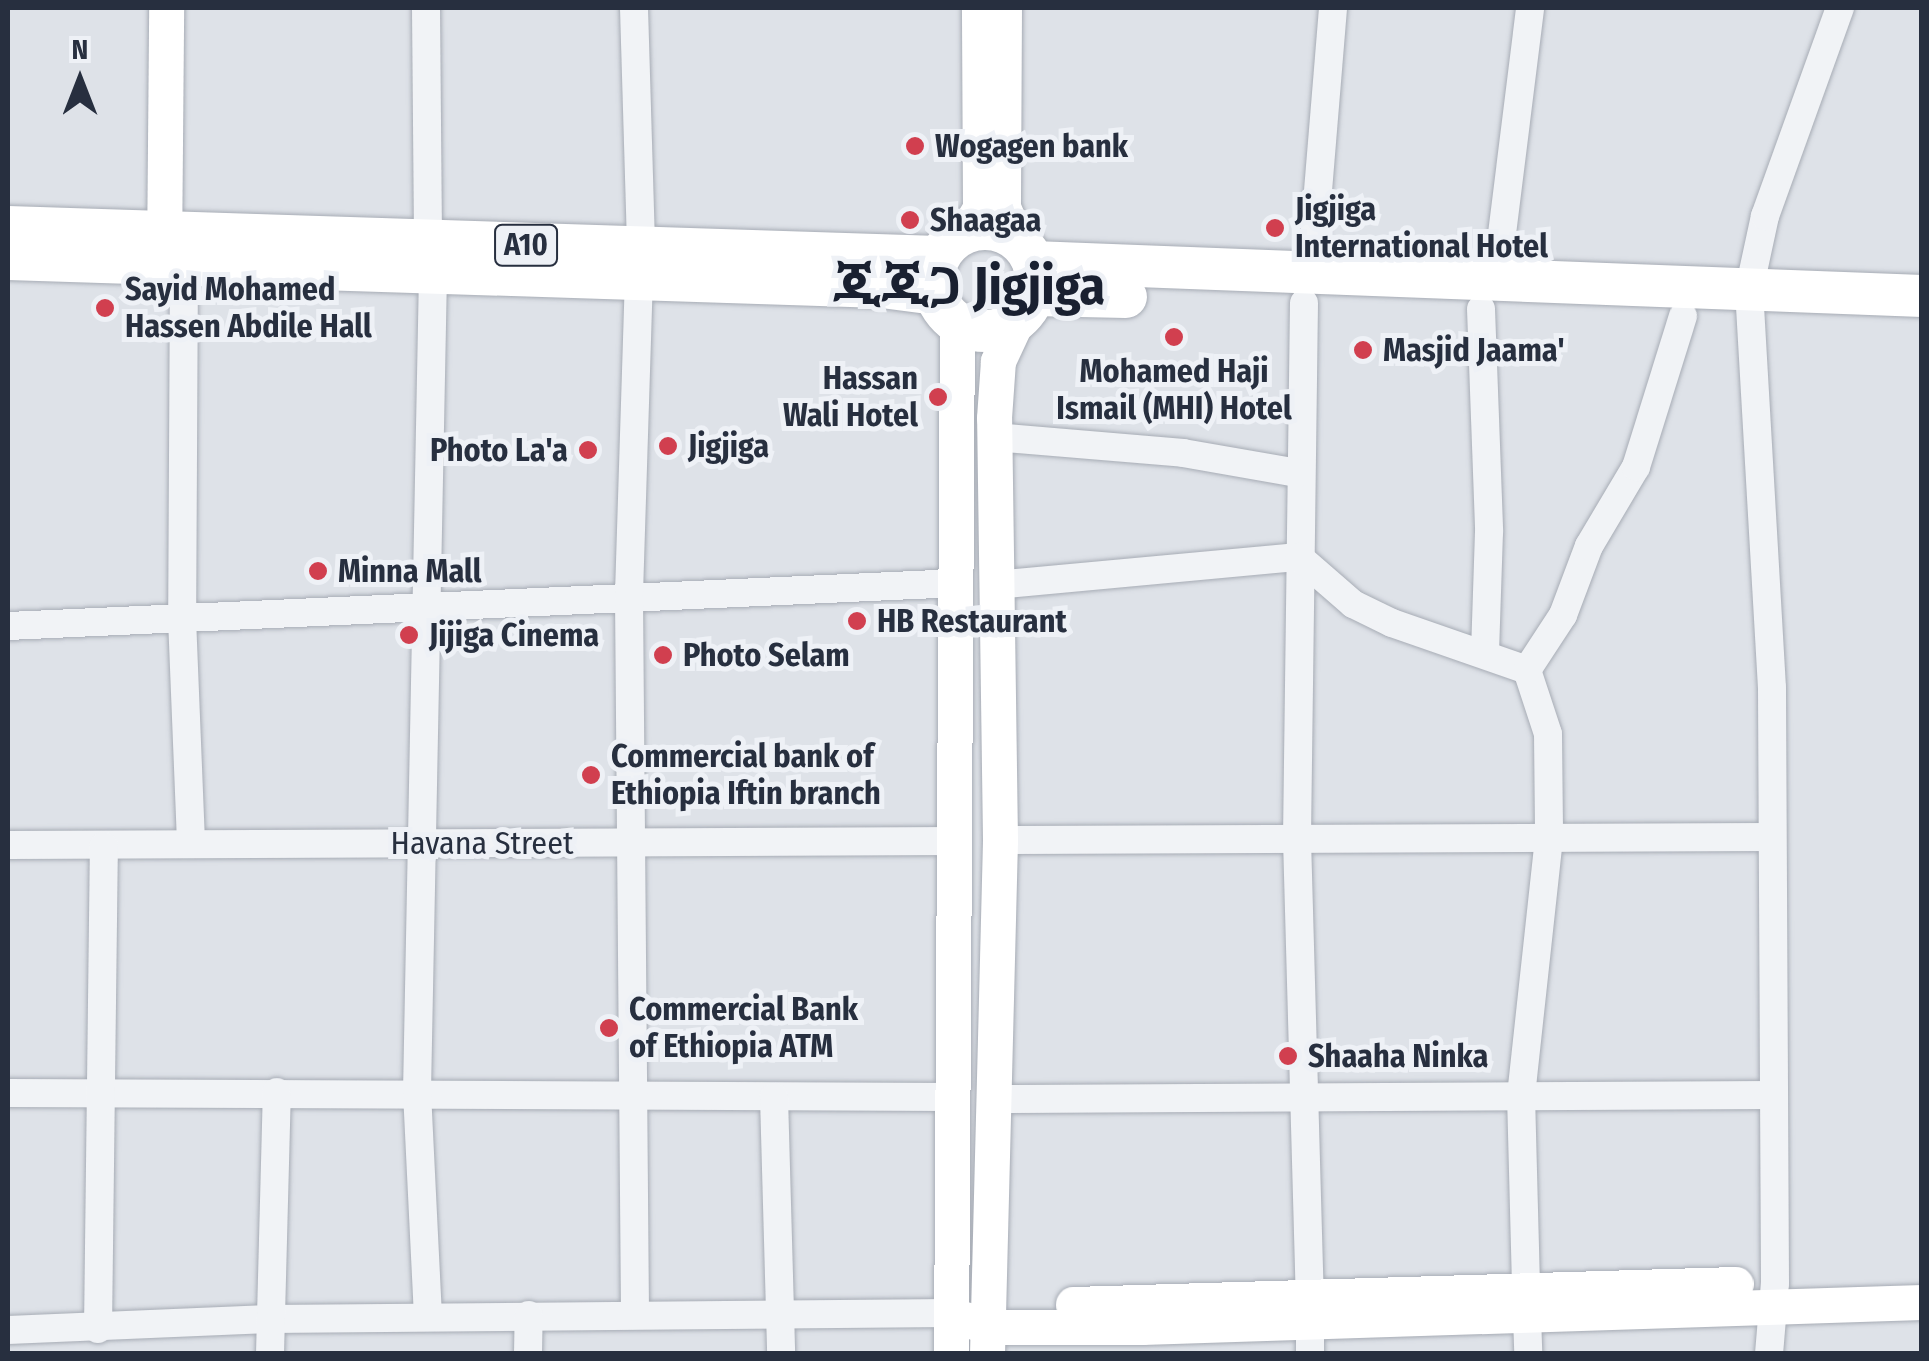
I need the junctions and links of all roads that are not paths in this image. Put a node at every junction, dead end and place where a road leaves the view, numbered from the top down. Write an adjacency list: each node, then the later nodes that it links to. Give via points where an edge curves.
1 (142, 8): 11 (main road)
2 (166, 8): 11 (main road)
3 (426, 8): 12 (street)
4 (634, 8): 14 (street)
5 (979, 8): 15 (main road, via 980,208)
6 (1004, 8): 16 (main road, via 1003,207)
7 (1333, 8): 17 (street)
8 (1530, 8): 18 (street)
9 (1840, 8): 20 (street, via 1765,216)
10 (8, 228): 11 (highway, A10)
11 (158, 251): 12 (highway, A10); 13 (highway, A10); 30 (street)
12 (431, 258): 14 (highway, A10); 29 (street)
13 (8, 259)
14 (640, 265): 15 (highway, A10); 28 (street)
15 (949, 277): 16 (highway, A10, via 998,231); 16 (highway, A10, via 991,330); 26 (main road)
16 (1025, 280): 17 (highway, A10); 23 (main road, via 998,361)
17 (1307, 289): 18 (highway, A10); 24 (street)
18 (1488, 295): 20 (highway, A10); 21 (highway, A10); 32 (street)
19 (1922, 296): 20 (highway, A10)
20 (1750, 304): 21 (highway, A10); 22 (highway, A10); 34 (street, via 1772,688)
21 (1682, 316): 33 (street, via 1636,467 1589,546 1563,615)
22 (1922, 324)
23 (994, 437): 24 (street, via 1183,453); 27 (main road)
24 (1298, 472): 25 (street)
25 (1299, 557): 27 (street); 32 (street, via 1353,604 1392,623); 37 (street)
26 (959, 584): 28 (street); 38 (main road)
27 (995, 585): 36 (main road)
28 (629, 594): 29 (street); 41 (street)
29 (424, 606): 30 (street); 39 (street)
30 (182, 618): 31 (street); 40 (street)
31 (8, 626)
32 (1484, 650): 33 (street)
33 (1527, 670): 35 (street, via 1548,734)
34 (1771, 836): 35 (street); 49 (street)
35 (1549, 838): 37 (street); 48 (street)
36 (1000, 840): 37 (street); 54 (main road)
37 (1297, 840): 51 (street)
38 (957, 841): 41 (street, Havana Street); 53 (main road)
39 (424, 843): 40 (street, Havana Street); 41 (street, Havana Street); 45 (street)
40 (191, 844): 43 (street, Havana Street)
41 (635, 844): 50 (street)
42 (8, 845): 43 (street, Havana Street)
43 (104, 846): 47 (street)
44 (276, 1092): 45 (street); 47 (street); 64 (street)
45 (417, 1092): 50 (street); 63 (street)
46 (8, 1093): 47 (street)
47 (103, 1093): 66 (street)
48 (1521, 1095): 49 (street); 51 (street); 58 (street)
49 (1772, 1095): 56 (street)
50 (635, 1096): 52 (street); 60 (street)
51 (1300, 1096): 54 (street); 65 (street)
52 (774, 1097): 53 (street); 59 (street)
53 (950, 1097): 61 (main road)
54 (996, 1098): 67 (main road)
55 (1922, 1278): 56 (main road)
56 (1774, 1294): 57 (main road); 58 (main road); 75 (street)
57 (1922, 1302)
58 (1526, 1303): 65 (main road); 74 (street)
59 (780, 1311): 60 (street); 61 (street); 72 (street)
60 (635, 1313): 62 (street)
61 (950, 1313): 67 (main road); 73 (main road)
62 (529, 1315): 63 (street); 71 (street)
63 (428, 1317): 64 (street)
64 (270, 1319): 66 (street); 70 (street)
65 (1310, 1324): 67 (main road); 69 (main road)
66 (98, 1329): 68 (street)
67 (988, 1329): 69 (main road)
68 (8, 1330)
69 (1142, 1340)
70 (270, 1354)
71 (528, 1354)
72 (781, 1354)
73 (951, 1354)
74 (1528, 1354)
75 (1769, 1354)

